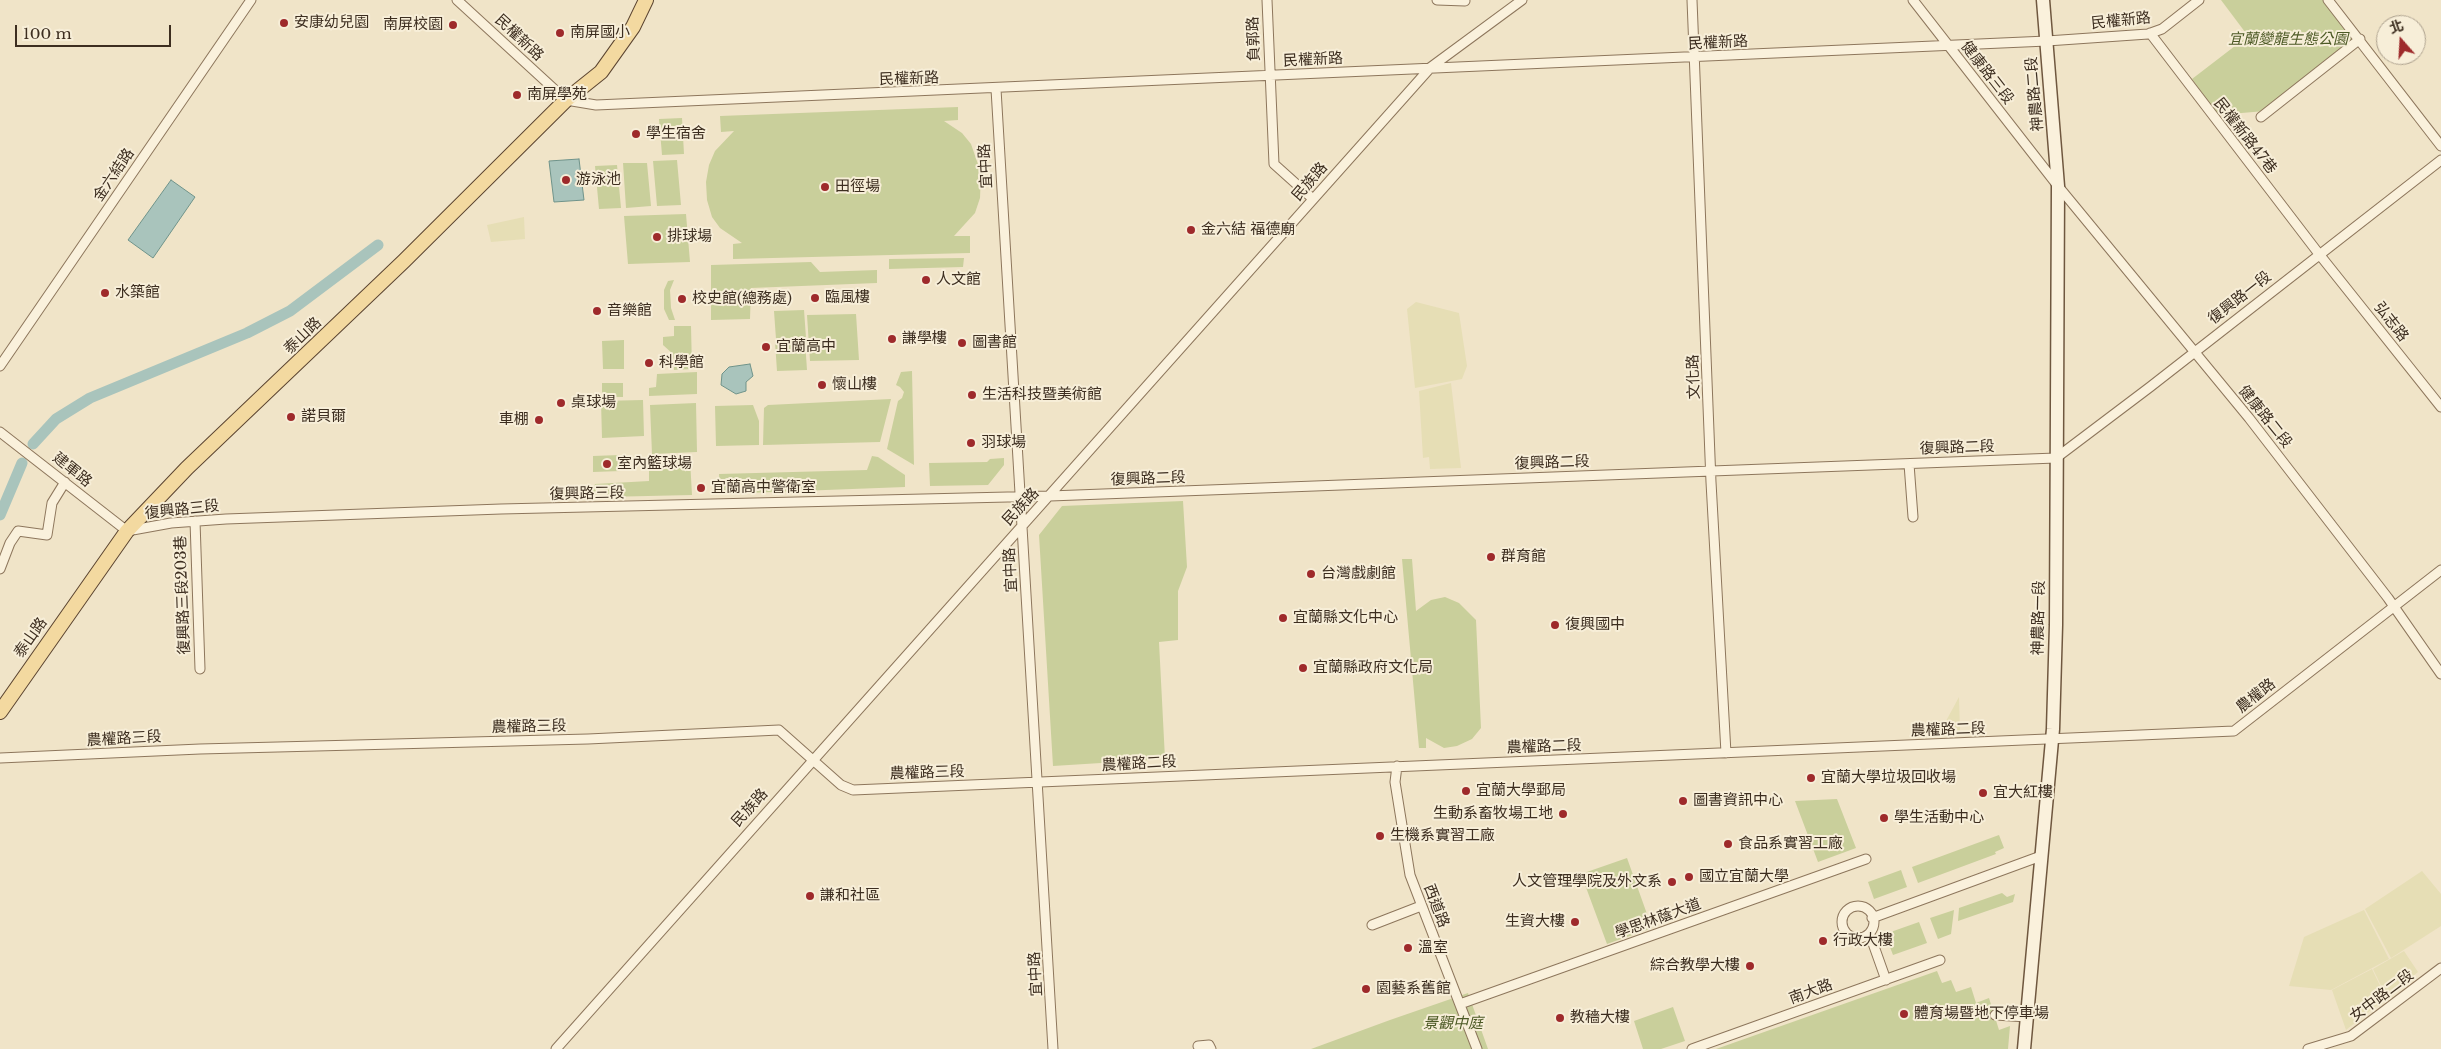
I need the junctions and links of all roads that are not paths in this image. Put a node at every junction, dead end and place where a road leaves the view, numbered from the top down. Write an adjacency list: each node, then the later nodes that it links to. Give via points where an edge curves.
1 (251, 0): 29 (street, 金六結路)
2 (457, 0): 21 (street, 民權新路)
3 (646, 0): 21 (main road, 泰山路, via 633,27 606,66)
4 (1267, 0): 19 (street, 負郭路)
5 (1437, 0): 6 (street)
6 (1465, 0)
7 (1522, 0): 18 (street, 民族路)
8 (1692, 0): 17 (street, 文化路)
9 (1913, 0): 16 (street, 健康路三段)
10 (2044, 0): 15 (street, 神農路二段)
11 (2199, 0): 13 (street, 民權新路, via 2162,30)
12 (2328, 0): 14 (street)
13 (2150, 33): 15 (street, 民權新路); 27 (street, 民權新路47巷)
14 (2360, 39): 22 (street); 23 (street)
15 (2047, 41): 16 (street, 民權新路); 25 (street, 神農路二段)
16 (1949, 45): 17 (street, 民權新路); 25 (street, 健康路三段)
17 (1694, 58): 18 (street, 民權新路); 34 (street, 文化路)
18 (1430, 67): 19 (street, 民權新路); 26 (street, 民族路)
19 (1269, 77): 20 (street, 民權新路); 26 (street, 負郭路, via 1274,164)
20 (996, 89): 21 (street, 民權新路, via 596,105); 36 (street, 宜中路)
21 (566, 100): 41 (main road, 泰山路)
22 (2261, 117)
23 (2441, 146)
24 (2441, 160): 27 (street, 復興路一段)
25 (2058, 186): 28 (street, 健康路二段); 32 (street, 神農路一段)
26 (1313, 199): 37 (street, 民族路)
27 (2319, 254): 28 (street, 復興路一段); 30 (street, 弘志路)
28 (2194, 351): 32 (street, 復興路一段); 44 (street, 健康路二段)
29 (0, 366)
30 (2441, 407)
31 (0, 432): 35 (street, 建軍路)
32 (2056, 458): 33 (street, 復興路二段); 49 (street, 神農路一段, via 2056,625)
33 (1909, 464): 34 (street, 復興路二段); 38 (street)
34 (1711, 470): 37 (street, 復興路二段); 50 (street, 文化路)
35 (65, 482): 41 (street, 建軍路); 42 (street, via 52,503 47,536 18,531)
36 (1019, 496): 37 (street, 復興路三段); 39 (street, 復興路三段, via 502,509); 40 (street, 宜中路)
37 (1050, 496): 40 (street, 民族路)
38 (1913, 517)
39 (194, 521): 41 (street, 復興路三段); 45 (street, 復興路三段203巷)
40 (1022, 526): 52 (street, 民族路); 54 (street, 宜中路)
41 (127, 531): 47 (main road, 泰山路)
42 (0, 569)
43 (2441, 570): 44 (street, 農權路)
44 (2394, 606): 46 (street, 健康路二段); 49 (street, 農權路, via 2234,731)
45 (200, 669)
46 (2441, 674)
47 (5, 694): 48 (main road, 泰山路)
48 (0, 712)
49 (2051, 740): 50 (street, 農權路二段); 55 (street, 神農路一段)
50 (1726, 753): 53 (street, 農權路二段)
51 (0, 758): 52 (street, 農權路三段, via 779,730)
52 (813, 759): 54 (street, 農權路三段, via 841,785 853,790); 68 (street, 民族路)
53 (1397, 766): 54 (street, 農權路二段); 57 (street, 西道路, via 1396,782 1410,875)
54 (1038, 782): 69 (street, 宜中路)
55 (2041, 856): 58 (street); 66 (street, 神農路一段)
56 (1866, 859): 64 (street, 學思林蔭大道)
57 (1421, 906): 59 (street); 64 (street, 西道路)
58 (1872, 918): 60 (street, via 1874,928); 60 (street, via 1865,908 1859,906 1847,910 1843,920 1851,937 1857,939)
59 (1372, 925)
60 (1870, 935): 63 (street)
61 (1940, 960): 63 (street, 南大路)
62 (2441, 968): 74 (street, 女中路二段, via 2351,1036)
63 (1886, 980): 72 (street, 南大路)
64 (1460, 1004): 71 (street, 西道路)
65 (1995, 1015): 66 (street)
66 (2027, 1017): 73 (street, 神農路一段)
67 (1198, 1046): 70 (street, via 1209,1045)
68 (556, 1049)
69 (1053, 1049)
70 (1211, 1049)
71 (1477, 1049)
72 (1692, 1049)
73 (2024, 1049)
74 (2308, 1049)

